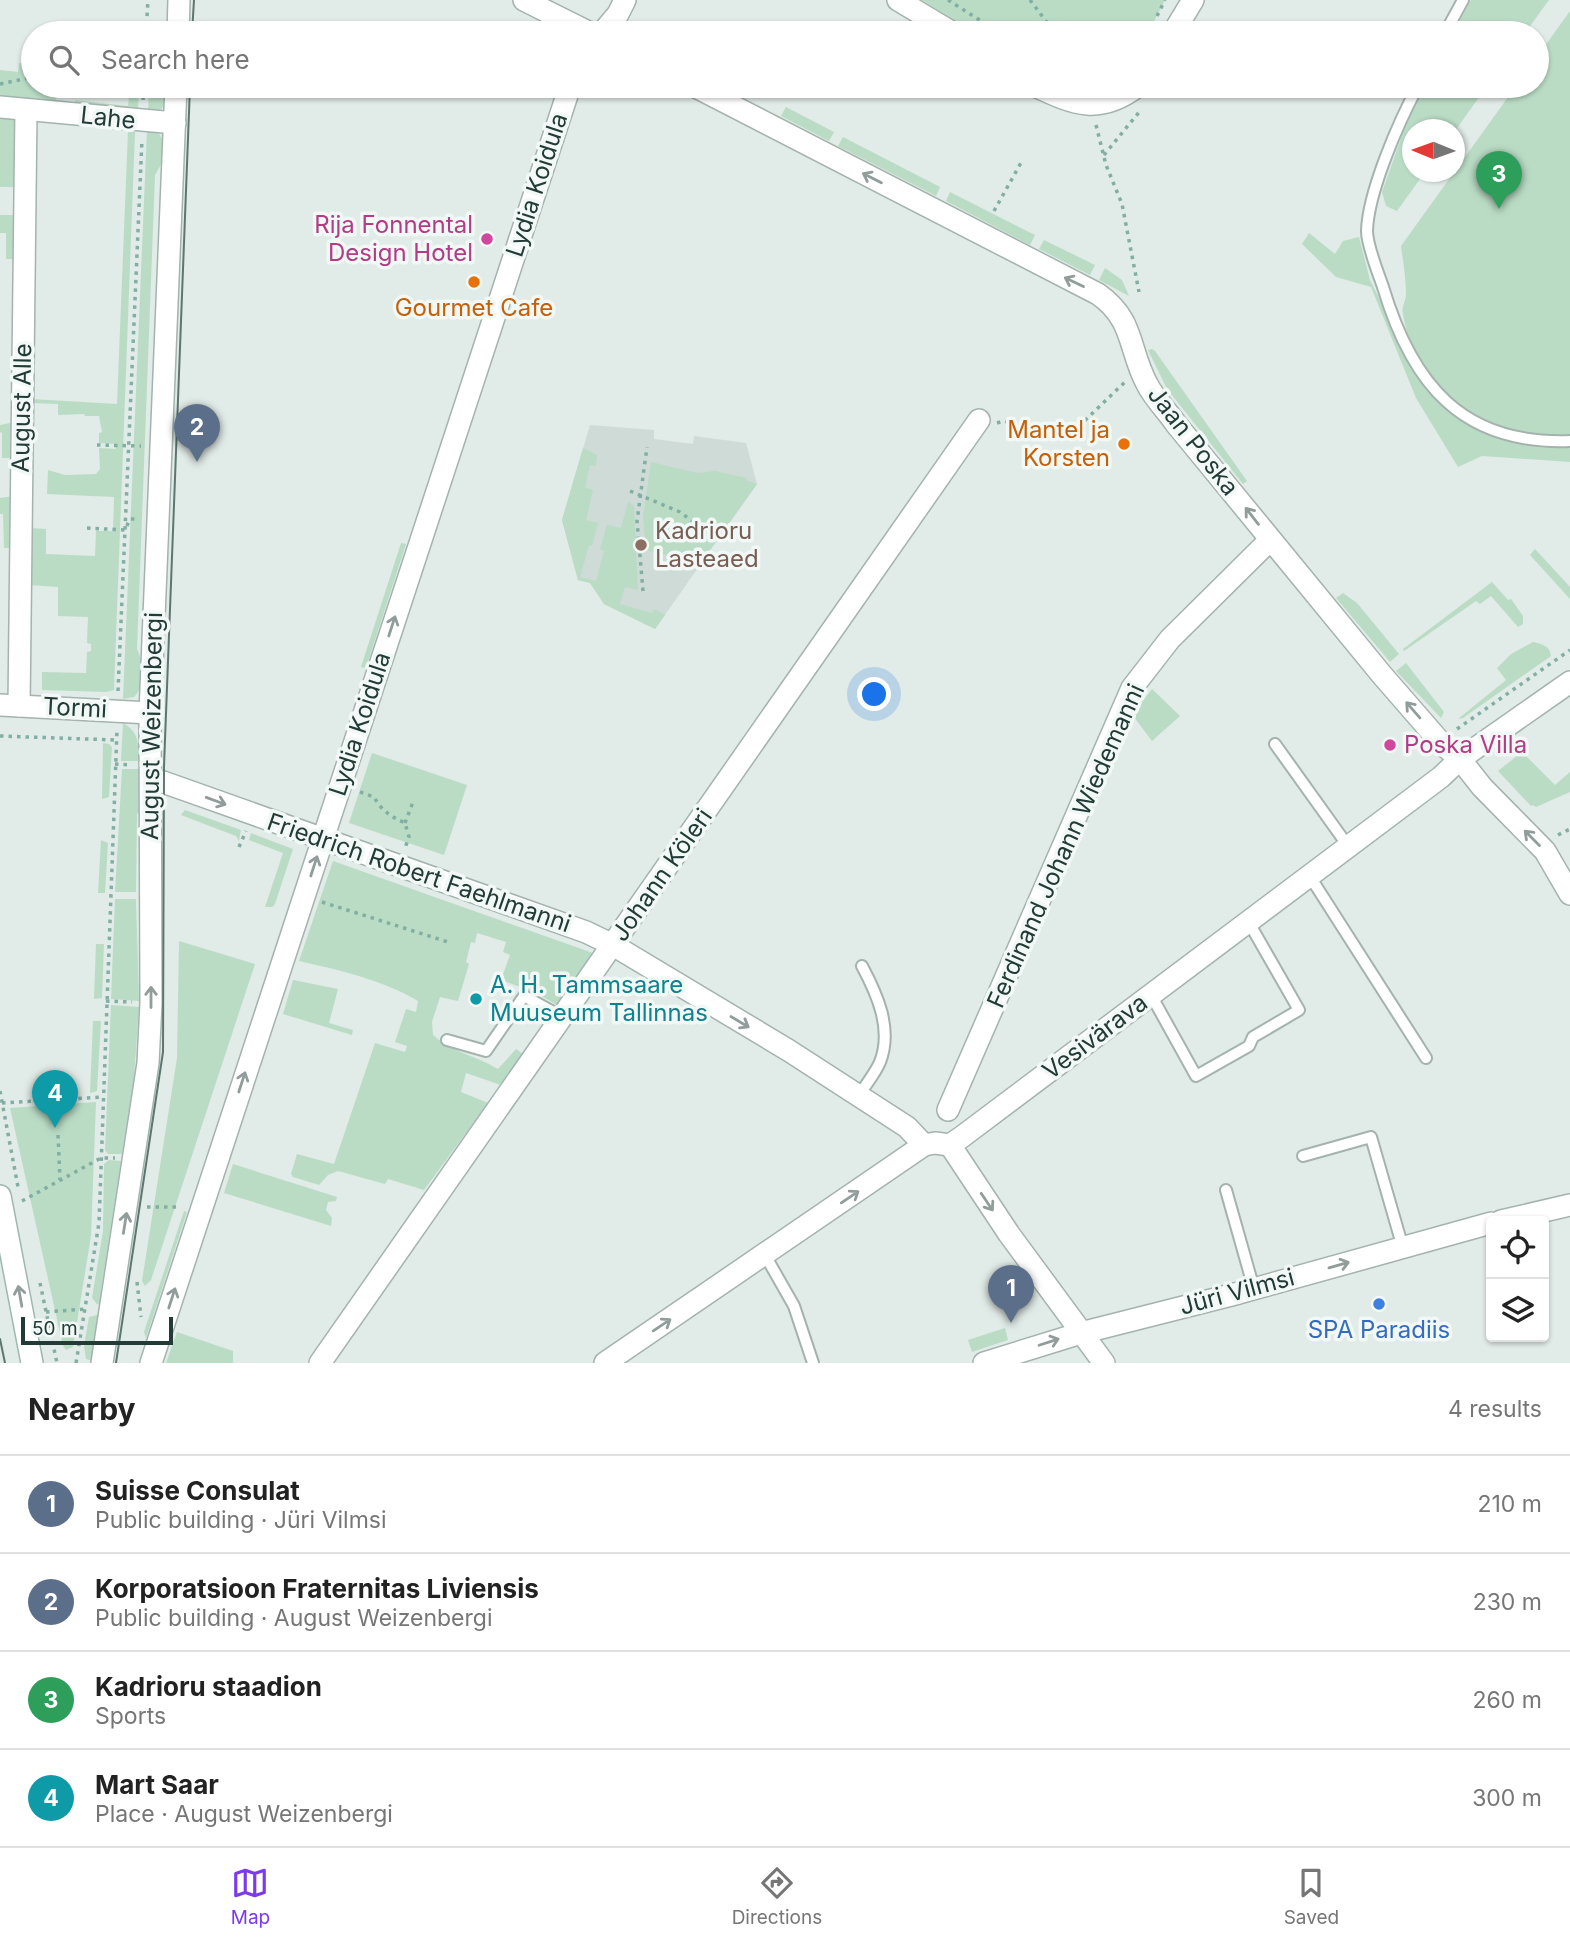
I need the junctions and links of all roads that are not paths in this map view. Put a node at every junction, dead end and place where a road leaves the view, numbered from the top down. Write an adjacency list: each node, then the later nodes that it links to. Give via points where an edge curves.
1 (179, 0): 7 (street)
2 (524, 0): 8 (street)
3 (625, 0): 9 (street)
4 (898, 0): 10 (street)
5 (1193, 0): 11 (street)
6 (1463, 0): 12 (lane)
7 (178, 21)
8 (566, 21)
9 (612, 21)
10 (933, 21)
11 (1180, 21)
12 (1452, 21)
13 (176, 98): 21 (street, August Weizenbergi)
14 (566, 98): 31 (street, Lydia Koidula, one-way to 14)
15 (717, 98): 24 (street, Jaan Poska, one-way to 15, via 1147,384 1113,304)
16 (1063, 98): 17 (street, via 1091,104)
17 (1118, 98)
18 (1413, 98): 23 (lane, via 1374,187 1367,233 1406,350 1442,398 1471,419 1519,439)
19 (0, 107): 20 (street, Lahe)
20 (26, 110): 21 (street, Lahe); 26 (street, August Alle)
21 (175, 123): 27 (street, August Weizenbergi)
22 (979, 420): 36 (street, Johann Köleri)
23 (1570, 441)
24 (1270, 540): 29 (street, Jaan Poska, one-way to 24); 43 (street, Ferdinand Johann Wiedemanni, via 1170,639 1132,688)
25 (1570, 682): 29 (street, Vesivärava)
26 (9, 705): 27 (street, Tormi)
27 (150, 713): 30 (street, August Weizenbergi)
28 (1275, 744): 32 (lane)
29 (1460, 760): 32 (street, Vesivärava); 34 (street, Jaan Poska, one-way to 29, via 1545,851)
30 (145, 773): 31 (street, Friedrich Robert Faehlmanni, one-way to 31); 57 (street, August Weizenbergi, one-way to 30, via 148,1063 151,1003)
31 (323, 838): 36 (street, Friedrich Robert Faehlmanni); 58 (street, Lydia Koidula, one-way to 31)
32 (1348, 846): 33 (street, Vesivärava)
33 (1309, 875): 35 (street, Vesivärava); 41 (lane)
34 (1570, 894)
35 (1248, 921): 38 (street, Vesivärava); 38 (lane, via 1298,1010 1253,1037 1249,1046 1196,1076)
36 (613, 945): 39 (street, Johann Köleri); 42 (street, Friedrich Robert Faehlmanni, one-way to 42)
37 (862, 965): 42 (lane, via 881,1009 883,1046 878,1066)
38 (1150, 995): 45 (street, Vesivärava)
39 (562, 1017): 40 (lane, via 524,996 486,1051); 59 (street, Johann Köleri)
40 (447, 1040)
41 (1426, 1058)
42 (859, 1096): 44 (street, Friedrich Robert Faehlmanni, via 907,1127)
43 (948, 1110)
44 (924, 1145): 45 (street); 53 (street, one-way to 44)
45 (950, 1145): 55 (street, one-way to 55)
46 (1303, 1156): 52 (lane, via 1371,1137)
47 (1226, 1190): 54 (lane)
48 (0, 1196): 56 (street, one-way to 48)
49 (1570, 1205): 50 (street)
50 (1523, 1216)
51 (1486, 1224): 52 (street, Jüri Vilmsi)
52 (1403, 1248): 54 (street, Jüri Vilmsi, one-way to 52)
53 (765, 1255): 60 (street, one-way to 53); 61 (lane, via 794,1306)
54 (1254, 1289): 55 (street, Jüri Vilmsi)
55 (1081, 1333): 62 (street, Jüri Vilmsi, one-way to 55); 63 (street)
56 (32, 1363)
57 (102, 1363)
58 (151, 1363)
59 (320, 1363)
60 (605, 1363)
61 (813, 1363)
62 (984, 1363)
63 (1104, 1363)

